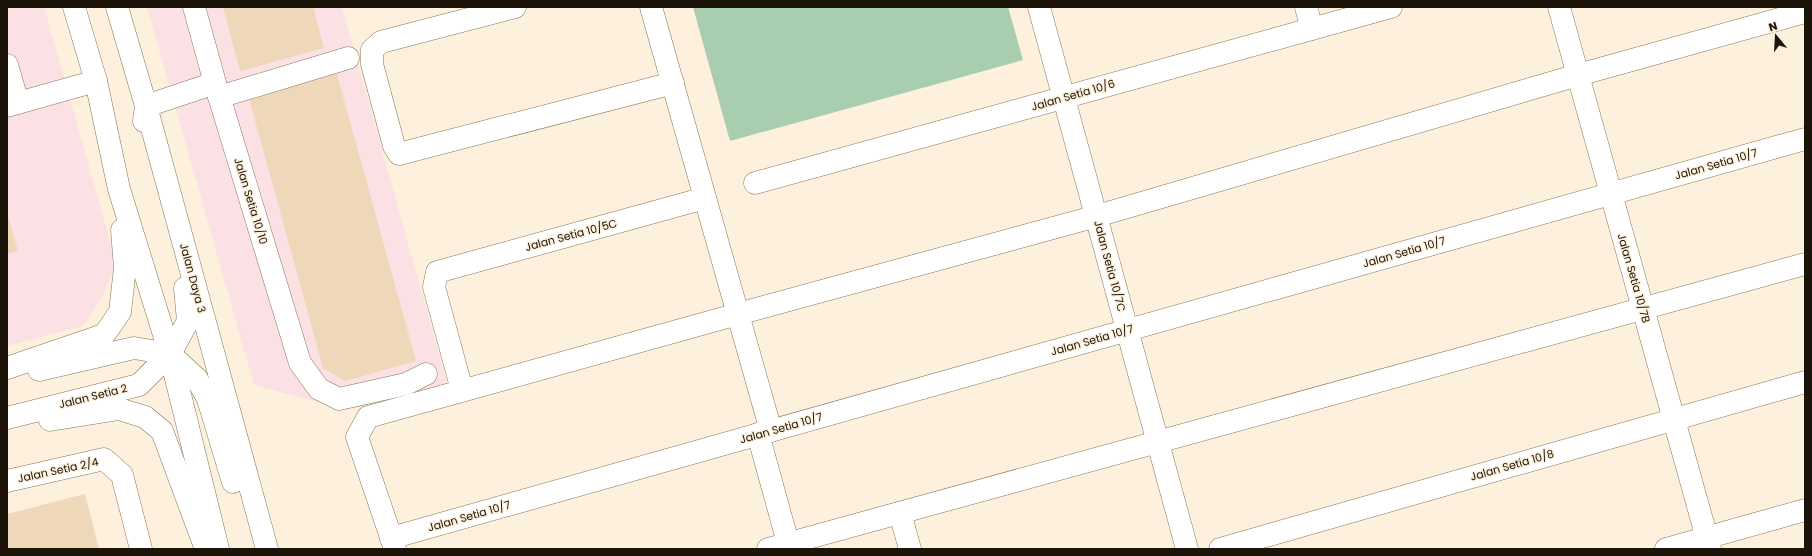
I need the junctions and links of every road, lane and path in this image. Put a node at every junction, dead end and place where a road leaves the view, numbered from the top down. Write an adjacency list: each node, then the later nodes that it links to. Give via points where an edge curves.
1 (74, 7): 15 (street)
2 (117, 7): 20 (street, Jalan Daya 3)
3 (194, 7): 17 (street, Jalan Setia 10/10)
4 (515, 7): 16 (street, via 381,42 372,50 372,64 394,146 399,154)
5 (651, 7): 16 (street)
6 (1039, 7): 18 (street, Jalan Setia 10/7C)
7 (1306, 7): 11 (street)
8 (1391, 7): 11 (street, Jalan Setia 10/6)
9 (1560, 7): 14 (street, Jalan Setia 10/7B)
10 (1805, 12): 14 (street)
11 (1312, 29): 18 (street, Jalan Setia 10/6)
12 (348, 58): 17 (street)
13 (7, 65): 19 (street)
14 (1578, 75): 24 (street, Jalan Setia 10/7B); 26 (street)
15 (96, 81): 19 (street); 23 (street)
16 (673, 83): 25 (street)
17 (217, 90): 20 (street); 33 (street, Jalan Setia 10/10, via 300,363 320,390 339,399 406,384)
18 (1064, 98): 22 (street, Jalan Setia 10/6); 26 (street, Jalan Setia 10/7C)
19 (12, 105)
20 (146, 106): 31 (street, Jalan Setia 2, via 142,132 186,290 188,321); 52 (street, Jalan Daya 3)
21 (1805, 138): 24 (street, Jalan Setia 10/7)
22 (755, 183)
23 (119, 189): 31 (street); 32 (street, via 125,268 120,312 104,335)
24 (1611, 193): 28 (street, Jalan Setia 10/7B); 30 (street, Jalan Setia 10/7)
25 (705, 198): 29 (street); 36 (street, Jalan Setia 10/5C, via 438,272 434,287)
26 (1097, 216): 29 (street); 30 (street, Jalan Setia 10/7C)
27 (1805, 264): 28 (street)
28 (1643, 308): 38 (street, Jalan Setia 10/7B); 41 (street)
29 (738, 314): 36 (street); 40 (street)
30 (1128, 330): 40 (street, Jalan Setia 10/7); 41 (street, Jalan Setia 10/7C)
31 (170, 354): 34 (street, via 134,348); 37 (street, Jalan Setia 2, via 139,385); 50 (street); 51 (street, via 196,379 208,399)
32 (7, 368)
33 (426, 374)
34 (7, 378)
35 (1805, 382): 38 (street, Jalan Setia 10/8)
36 (462, 390): 46 (street, via 368,417 357,438)
37 (7, 418)
38 (1674, 419): 45 (street, Jalan Setia 10/7B); 55 (street, Jalan Setia 10/8)
39 (7, 427): 49 (street, via 119,409 145,417 162,431)
40 (764, 433): 46 (street, Jalan Setia 10/7); 47 (street)
41 (1158, 442): 44 (street); 54 (street, Jalan Setia 10/7C)
42 (7, 481): 48 (street, Jalan Setia 2/4, via 104,460 122,475)
43 (1805, 510): 45 (street)
44 (900, 513): 47 (street); 53 (street)
45 (1708, 543): 56 (street)
46 (393, 544)
47 (778, 546)
48 (141, 549)
49 (206, 549)
50 (218, 549)
51 (254, 549)
52 (267, 549)
53 (910, 549)
54 (1188, 549)
55 (1220, 549)
56 (1666, 549)

